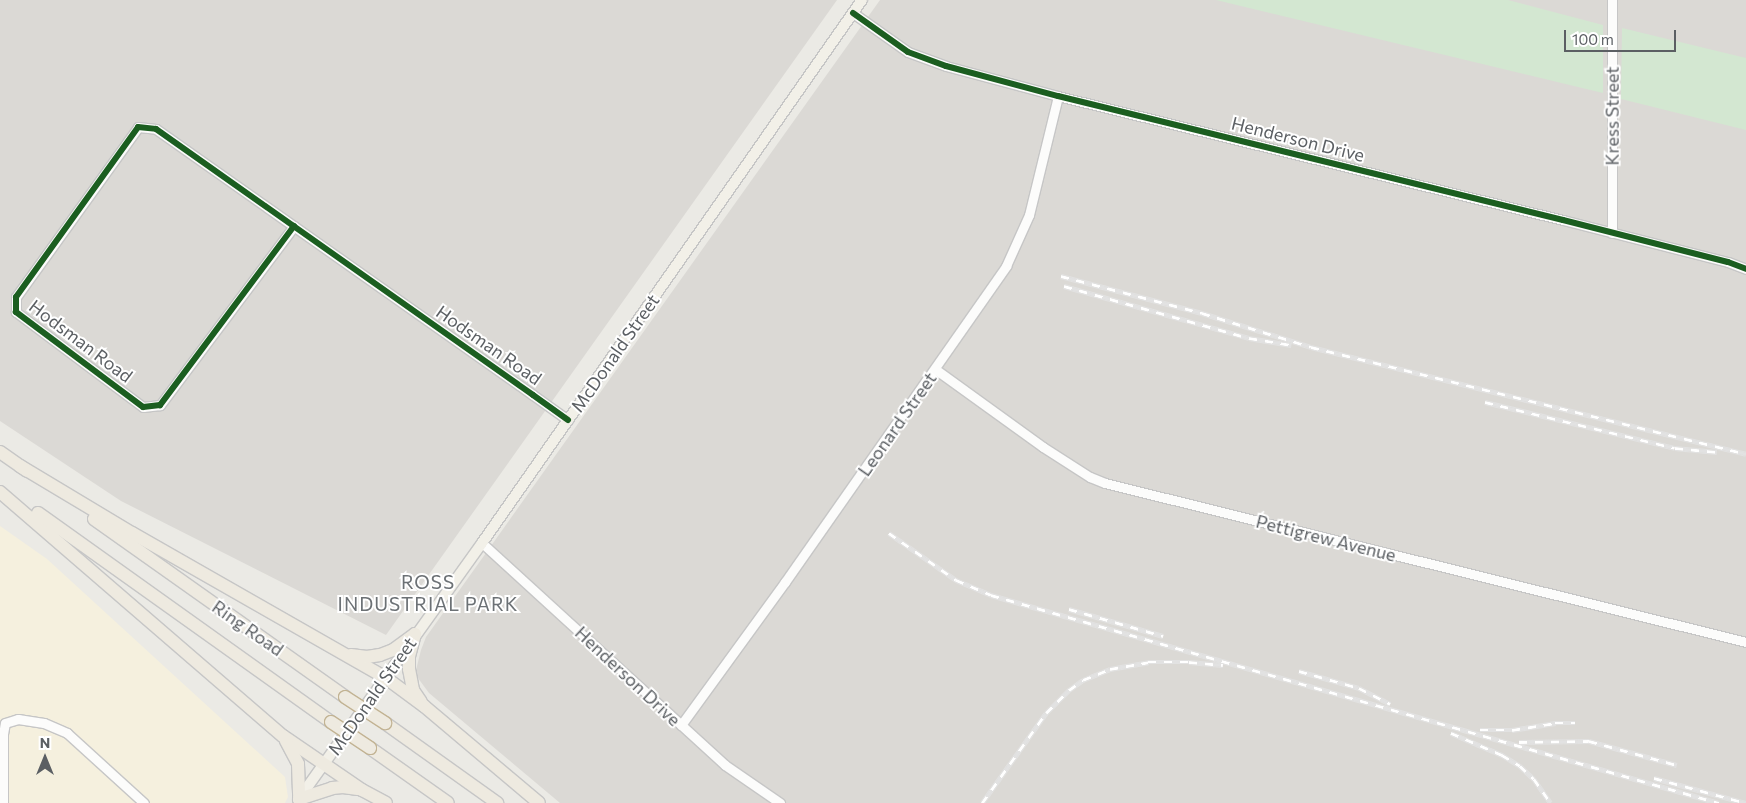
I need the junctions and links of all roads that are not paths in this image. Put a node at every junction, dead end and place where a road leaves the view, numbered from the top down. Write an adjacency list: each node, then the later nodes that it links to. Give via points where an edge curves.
1 (862, 0): 3 (main road, McDonald Street)
2 (1612, 0): 6 (street, Kress Street)
3 (853, 13): 4 (street, Henderson Drive, via 908,52 946,66); 9 (main road, McDonald Street)
4 (1058, 96): 6 (street, Henderson Drive); 8 (street, Leonard Street, via 1029,215 1018,244)
5 (294, 226): 5 (street, Hodsman Road, via 156,129 138,127 16,297 16,312 143,407 160,405); 9 (street, Hodsman Road)
6 (1612, 233): 7 (street, Henderson Drive)
7 (1746, 269)
8 (935, 369): 16 (street, Pettigrew Avenue, via 1043,448 1090,477); 20 (street, Leonard Street)
9 (568, 420): 14 (main road, McDonald Street)
10 (0, 452): 11 (highway, Ring Road)
11 (20, 466): 17 (highway); 29 (highway, Ring Road, bridge)
12 (0, 485): 28 (highway, Ring Road, bridge)
13 (0, 492): 21 (highway)
14 (482, 543): 15 (main road, McDonald Street); 20 (street, Henderson Drive)
15 (415, 634): 17 (highway, via 380,655); 18 (main road, McDonald Street); 19 (highway, via 409,657 410,680)
16 (1746, 642)
17 (347, 654): 18 (highway)
18 (386, 678): 19 (highway); 22 (main road, McDonald Street)
19 (424, 706): 30 (highway)
20 (681, 725): 31 (street, Henderson Drive, via 725,765)
21 (283, 736): 22 (highway); 24 (highway, via 298,764)
22 (324, 764): 23 (highway); 24 (main road, McDonald Street)
23 (362, 790): 24 (highway, via 332,788); 27 (highway)
24 (298, 801)
25 (3, 803): 26 (street, via 3,734 5,723 18,719 44,723 67,733)
26 (144, 803)
27 (386, 803)
28 (448, 803)
29 (497, 803)
30 (539, 803)
31 (780, 803)

